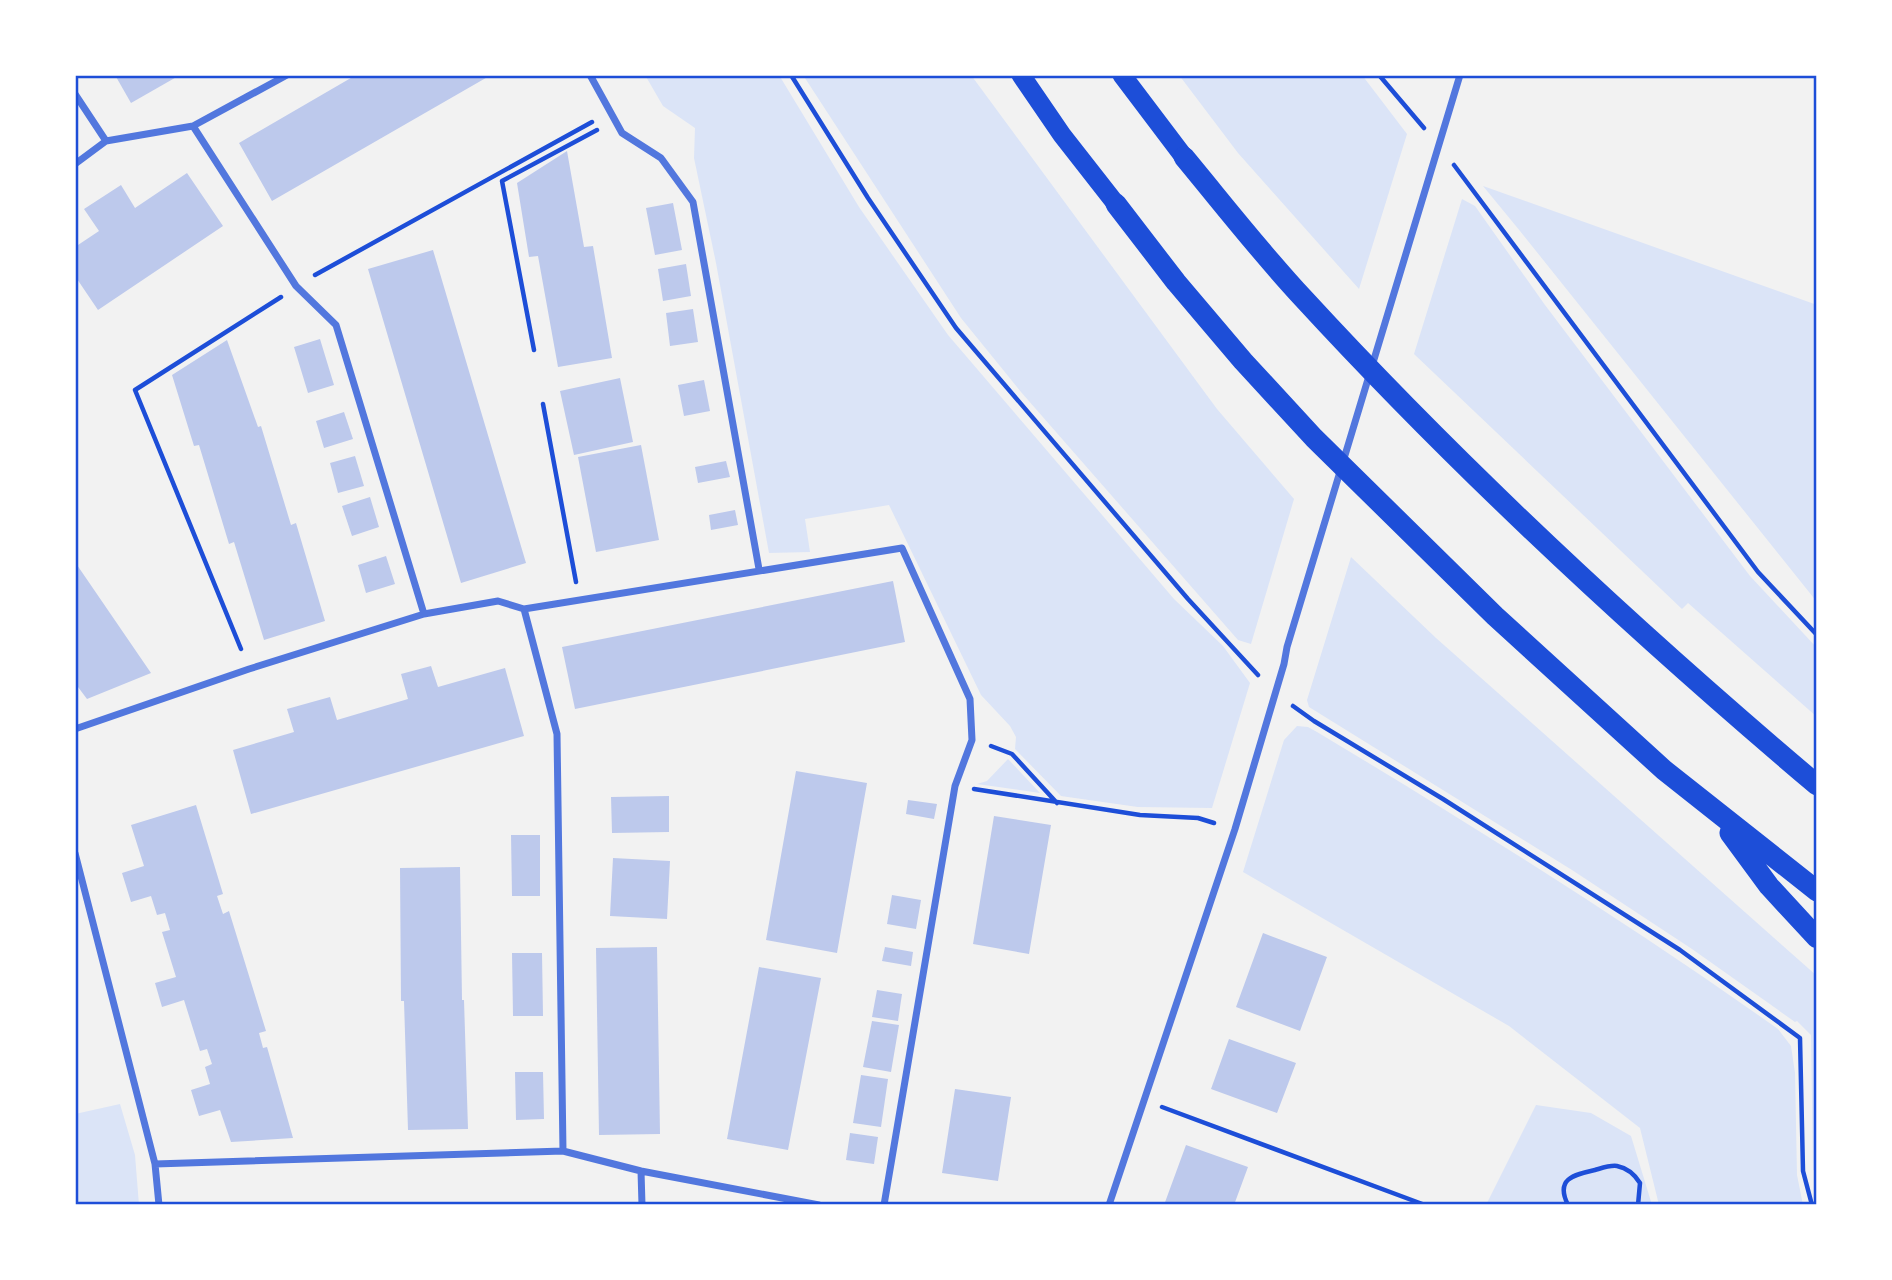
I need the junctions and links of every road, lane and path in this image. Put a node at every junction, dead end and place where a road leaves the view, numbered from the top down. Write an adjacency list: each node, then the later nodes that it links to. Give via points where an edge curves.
1 (287, 75): 10 (street)
2 (590, 75): 9 (street)
3 (791, 75): 26 (path, via 956,328)
4 (1021, 75): 16 (highway)
5 (1122, 75): 14 (highway)
6 (1379, 75): 13 (path)
7 (1460, 75): 13 (street)
8 (75, 93): 12 (street)
9 (610, 112): 11 (street); 17 (path)
10 (193, 126): 12 (street); 17 (street)
11 (622, 134): 18 (path, via 601,127 502,181); 20 (street, via 661,158 693,202)
12 (106, 141): 15 (street)
13 (1439, 144): 24 (path, via 1758,572); 26 (street)
14 (1184, 156): 29 (highway, via 1301,297 1433,436 1568,566)
15 (75, 164)
16 (1116, 204): 32 (highway, via 1176,282 1314,438 1495,616)
17 (296, 286): 23 (street, via 336,325); 25 (path, via 135,390)
18 (534, 350)
19 (543, 404): 21 (path)
20 (759, 569): 21 (street); 28 (street, via 902,548 970,699)
21 (579, 600): 22 (street)
22 (524, 609): 23 (street, via 498,601); 38 (street, via 557,734)
23 (424, 614): 25 (street)
24 (1817, 635)
25 (249, 670): 27 (street)
26 (1276, 694): 33 (street); 49 (path, via 1680,950 1800,1038 1803,1171)
27 (75, 729)
28 (972, 740): 30 (street); 31 (path, via 1012,754)
29 (1817, 785)
30 (955, 786): 31 (path); 44 (street)
31 (1058, 803): 33 (path, via 1198,818)
32 (1714, 812): 35 (highway); 36 (highway, via 1769,886)
33 (1235, 829): 37 (street)
34 (75, 853): 39 (street)
35 (1817, 891)
36 (1817, 937)
37 (1145, 1101): 45 (street); 46 (path)
38 (563, 1151): 39 (street); 40 (street)
39 (155, 1164): 41 (street)
40 (641, 1171): 42 (street); 43 (street)
41 (159, 1205)
42 (642, 1205)
43 (819, 1205)
44 (884, 1205)
45 (1109, 1205)
46 (1425, 1205)
47 (1568, 1205): 48 (path, via 1563,1185 1570,1178 1618,1166 1640,1183)
48 (1638, 1205)
49 (1815, 1205)

